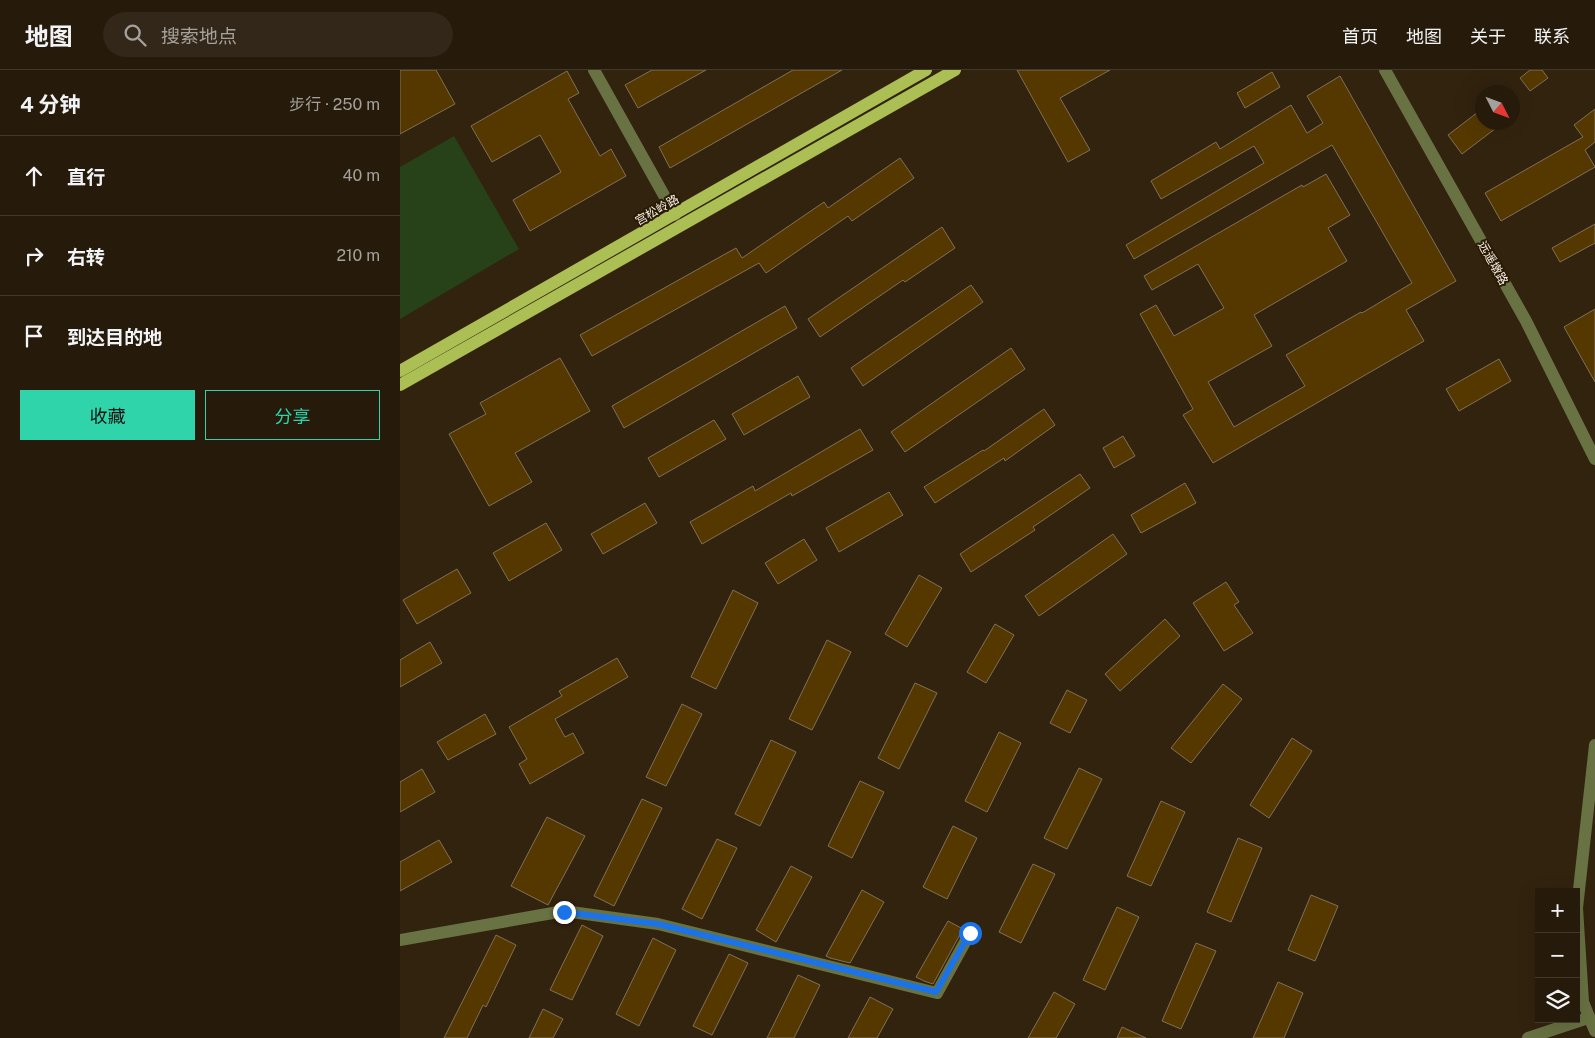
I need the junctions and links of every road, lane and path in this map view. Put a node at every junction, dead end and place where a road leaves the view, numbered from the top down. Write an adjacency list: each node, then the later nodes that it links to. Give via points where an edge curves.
1 (594, 70): 5 (street)
2 (926, 70): 5 (main road, 宫松岭路)
3 (955, 70): 7 (main road)
4 (1384, 70): 8 (street, 远遥墩路, via 1526,321)
5 (676, 215): 6 (main road, 宫松岭路)
6 (400, 371)
7 (400, 385)
8 (1595, 459)
9 (1595, 745): 12 (street, via 1577,908 1583,1002)
10 (970, 933): 11 (street, via 936,992 658,924 564,912)
11 (400, 940)
12 (1588, 1018): 13 (street); 14 (street)
13 (1595, 1031)
14 (1528, 1038)

